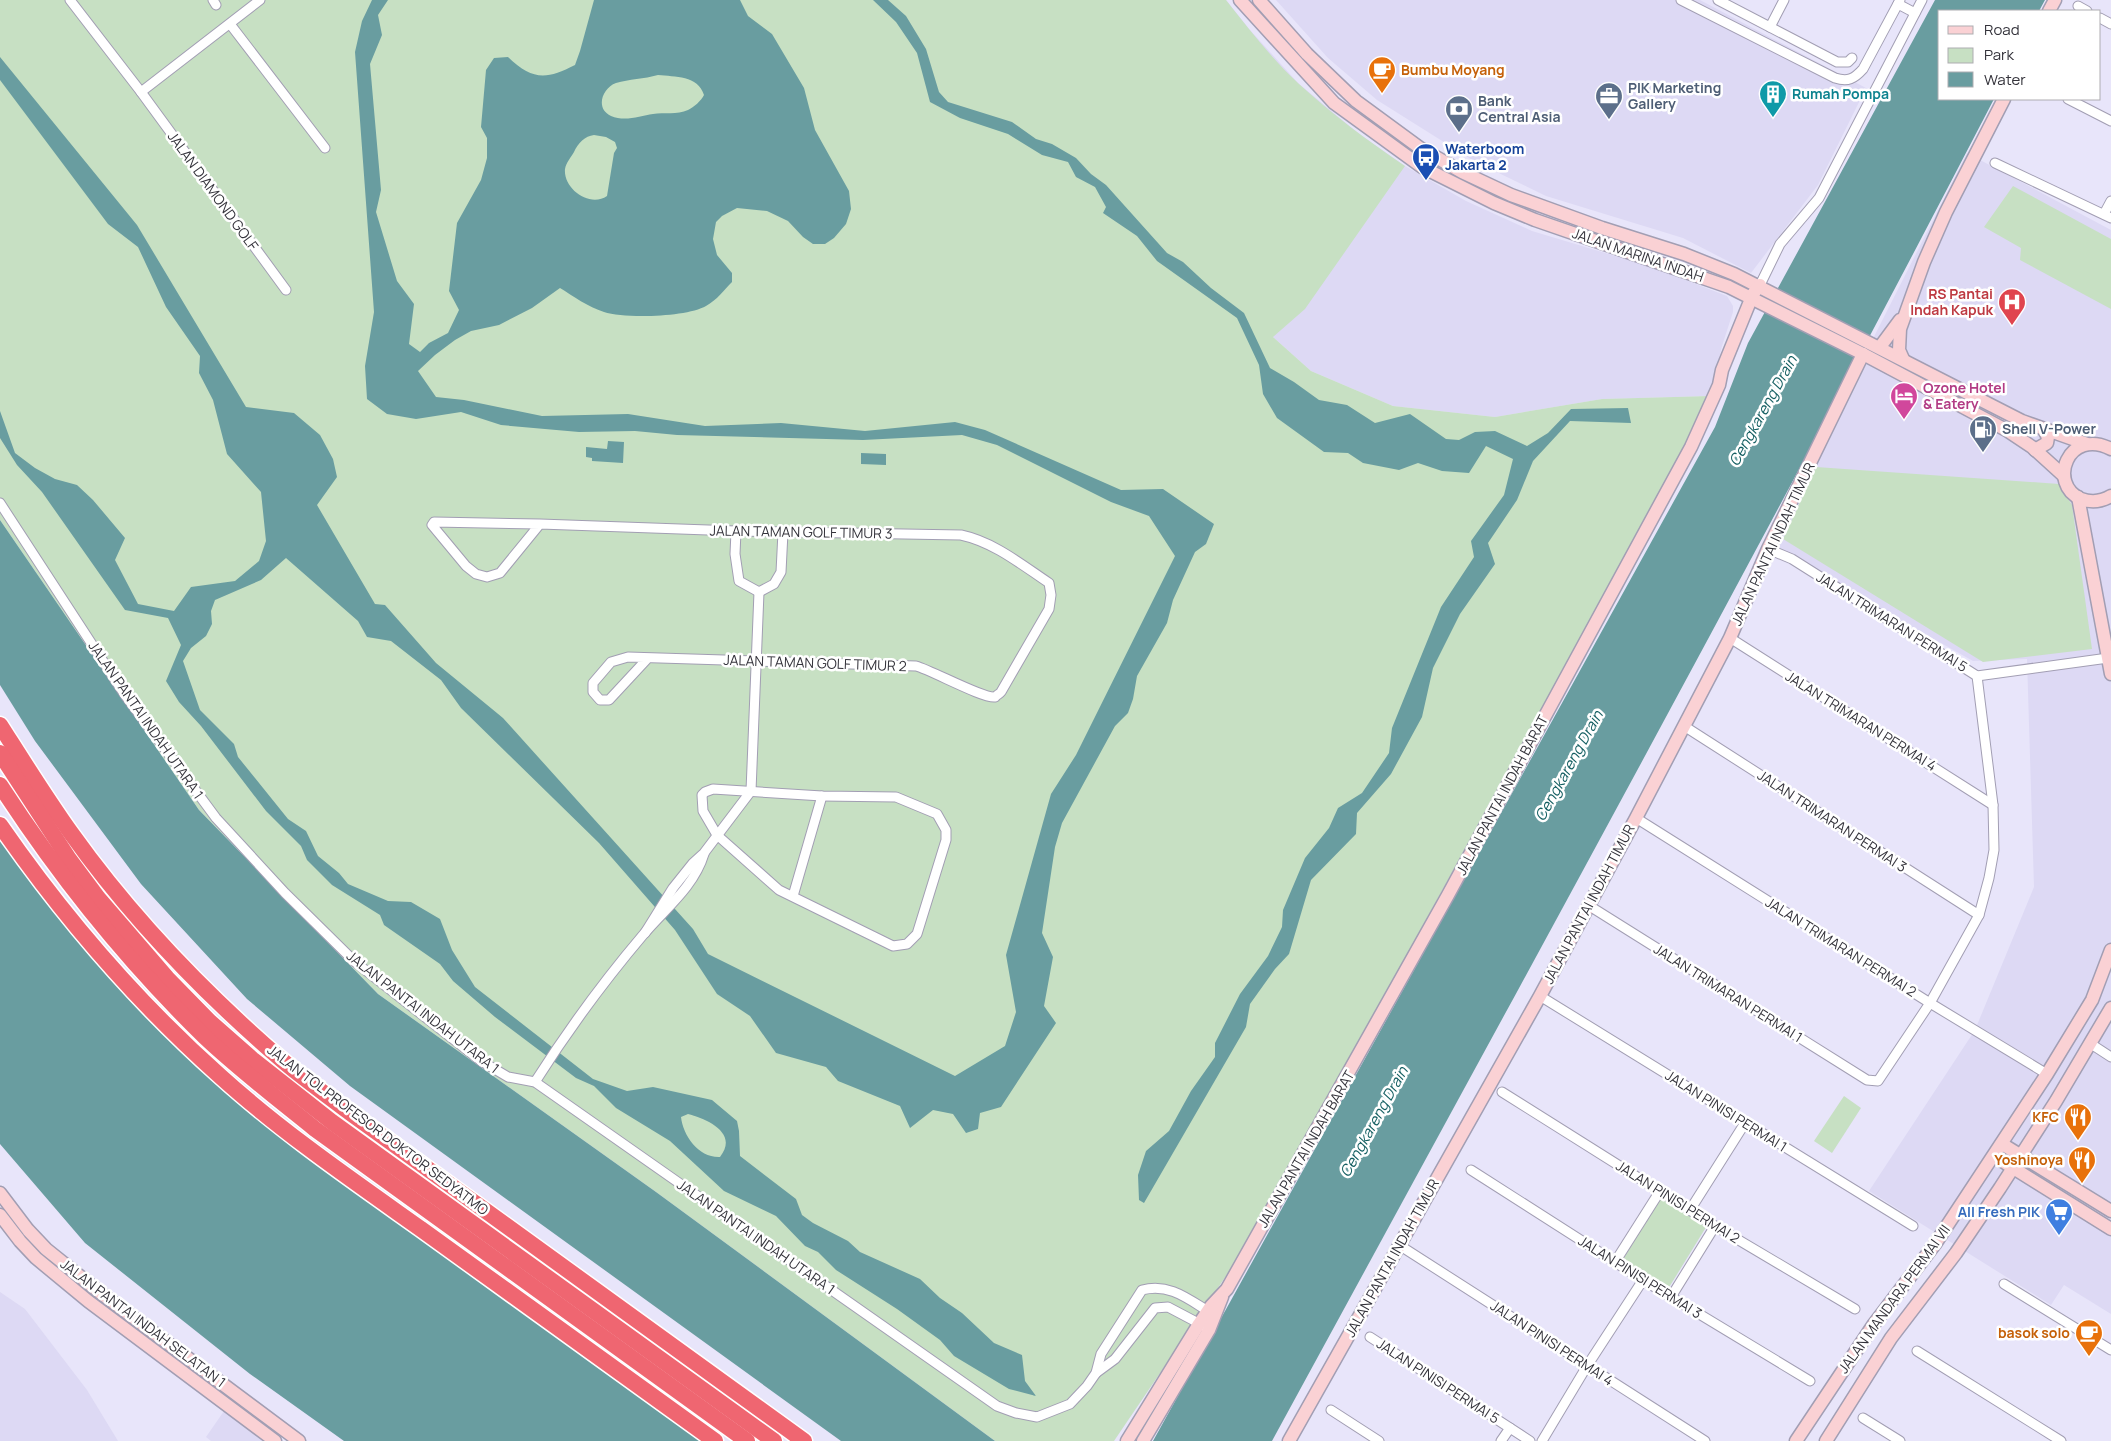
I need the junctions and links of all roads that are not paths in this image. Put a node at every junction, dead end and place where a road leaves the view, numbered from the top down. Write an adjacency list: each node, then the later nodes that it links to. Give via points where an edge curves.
1 (70, 0): 16 (street, JALAN DIAMOND GOLF)
2 (260, 0): 13 (street)
3 (1240, 0): 25 (street, JALAN MARINA INDAH, via 1334,103 1422,167)
4 (1259, 0): 23 (street, JALAN MARINA INDAH, via 1307,54 1356,101 1420,148 1500,191)
5 (1682, 0): 9 (street, via 1844,81 1854,78 1863,69)
6 (1718, 0): 14 (street)
7 (1784, 0): 14 (street)
8 (1922, 0): 12 (street)
9 (1899, 2): 12 (street)
10 (2078, 6): 11 (street)
11 (2085, 10)
12 (1915, 13): 27 (street, via 1819,198 1780,244)
13 (230, 24): 16 (street); 20 (street)
14 (1770, 27): 15 (street, via 1838,62 1848,62)
15 (1852, 58)
16 (141, 92): 29 (street, JALAN DIAMOND GOLF)
17 (2003, 100): 31 (street, via 1946,212)
18 (2070, 100): 19 (street)
19 (2111, 121)
20 (325, 148)
21 (1995, 162): 24 (street)
22 (2111, 201): 24 (street)
23 (1540, 206): 25 (street); 26 (street, JALAN MARINA INDAH)
24 (2107, 216)
25 (1535, 220): 28 (street, JALAN MARINA INDAH)
26 (1734, 274): 27 (street, JALAN MARINA INDAH); 28 (street, via 1736,282)
27 (1760, 285): 30 (street, JALAN PANTAI INDAH BARAT); 32 (street, JALAN MARINA INDAH)
28 (1729, 288): 30 (street, JALAN MARINA INDAH)
29 (286, 290)
30 (1758, 301): 33 (street, JALAN MARINA INDAH); 100 (street, JALAN PANTAI INDAH BARAT, via 1722,370 1719,385 1690,447 1448,895)
31 (1904, 314): 32 (street); 34 (street, via 1899,344)
32 (1874, 345): 34 (street, JALAN MARINA INDAH)
33 (1863, 354): 38 (street, JALAN MARINA INDAH, via 2008,431); 46 (street, JALAN PANTAI INDAH TIMUR)
34 (1903, 359): 35 (street, JALAN MARINA INDAH)
35 (2044, 430): 36 (street, JALAN MARINA INDAH); 38 (street, via 2047,443)
36 (2087, 444): 37 (street, JALAN MARINA INDAH); 39 (street, via 2069,456)
37 (2108, 445)
38 (2035, 450): 39 (street, JALAN MARINA INDAH)
39 (2064, 476): 41 (street, JALAN MARINA INDAH, via 2066,484)
40 (2111, 496): 41 (street, via 2096,502)
41 (2078, 497): 51 (street)
42 (0, 503): 77 (street, JALAN PANTAI INDAH UTARA 1, via 125,695 216,818 285,893 355,962 481,1060 508,1077)
43 (540, 524): 43 (street, JALAN TAMAN GOLF TIMUR 3, via 500,573 487,577 466,566 432,524); 44 (street, JALAN TAMAN GOLF TIMUR 3)
44 (736, 531): 45 (street, JALAN TAMAN GOLF TIMUR 3); 48 (street, via 739,582)
45 (783, 532): 47 (street, JALAN TAMAN GOLF TIMUR 3, via 961,535 988,544); 48 (street, via 781,572 774,584)
46 (1768, 549): 49 (street, JALAN PANTAI INDAH TIMUR); 54 (street, JALAN TRIMARAN PERMAI 5, via 1792,559)
47 (1049, 583): 52 (street, JALAN TAMAN GOLF TIMUR 2, via 1049,609 1002,692 995,697 985,696 916,666)
48 (758, 592): 52 (street)
49 (1730, 638): 56 (street, JALAN PANTAI INDAH TIMUR); 61 (street, JALAN TRIMARAN PERMAI 4)
50 (648, 658): 50 (street, JALAN TAMAN GOLF TIMUR 2, via 628,657 611,662 593,684 593,692 600,700 609,700); 52 (street, JALAN TAMAN GOLF TIMUR 2)
51 (2108, 658): 53 (street); 54 (street, JALAN TRIMARAN PERMAI 5)
52 (756, 661): 59 (street)
53 (2111, 674)
54 (1977, 676): 61 (street)
55 (0, 725): 116 (highway, JALAN TOL PROFESOR DOKTOR SEDYATMO, via 72,834 125,902 251,1033 349,1112)
56 (1684, 726): 62 (street, JALAN PANTAI INDAH TIMUR); 69 (street, JALAN TRIMARAN PERMAI 3)
57 (0, 753): 115 (highway, JALAN TOL PROFESOR DOKTOR SEDYATMO, via 98,898 210,1022 332,1122)
58 (0, 785): 114 (highway, via 89,910 205,1037 315,1129)
59 (751, 791): 60 (street); 64 (street); 64 (street, via 713,789 702,795 703,811)
60 (822, 796): 66 (street); 66 (street, via 896,797 937,814 946,830 946,840 917,934 907,944 893,946)
61 (1993, 805): 69 (street, via 1994,850)
62 (1636, 818): 67 (street, JALAN PANTAI INDAH TIMUR); 72 (street, JALAN TRIMARAN PERMAI 2)
63 (0, 825): 113 (highway, via 31,870 101,955 220,1076 319,1156)
64 (717, 835): 65 (street); 66 (street, via 779,890)
65 (704, 854): 68 (street, via 673,888); 68 (street, via 700,867 679,896)
66 (793, 896)
67 (1588, 905): 71 (street, JALAN PANTAI INDAH TIMUR); 72 (street, JALAN TRIMARAN PERMAI 1, via 1868,1080 1878,1081 1882,1077)
68 (658, 915): 77 (street, via 566,1035)
69 (1979, 915): 72 (street)
70 (2111, 950): 76 (street, JALAN MANDARA PERMAI VII, via 2092,1000)
71 (1540, 996): 79 (street, JALAN PINISI PERMAI 1); 93 (street, JALAN PANTAI INDAH TIMUR)
72 (1930, 1003): 76 (street, JALAN TRIMARAN PERMAI 2)
73 (2111, 1008): 74 (street, JALAN MANDARA PERMAI VII)
74 (2091, 1044): 75 (street); 81 (street, JALAN MANDARA PERMAI VII)
75 (2111, 1057)
76 (2047, 1074): 80 (street, JALAN MANDARA PERMAI VII)
77 (535, 1082): 106 (street, JALAN PANTAI INDAH UTARA 1, via 997,1406 1016,1414 1037,1416 1070,1404)
78 (1502, 1092): 85 (street, JALAN PINISI PERMAI 2)
79 (1745, 1123): 87 (street); 91 (street, JALAN PINISI PERMAI 1)
80 (2002, 1144): 81 (street); 82 (street, JALAN MANDARA PERMAI VII)
81 (2021, 1155): 83 (street, JALAN MANDARA PERMAI VII); 88 (street)
82 (1994, 1156): 83 (street); 125 (street, JALAN MANDARA PERMAI VII, via 1935,1244 1874,1324)
83 (2013, 1168): 92 (street); 126 (street, JALAN MANDARA PERMAI VII, via 1956,1253 1891,1338)
84 (1471, 1170): 95 (street, JALAN PINISI PERMAI 3)
85 (1660, 1191): 87 (street, JALAN PINISI PERMAI 2); 95 (street)
86 (0, 1193): 94 (street, JALAN PANTAI INDAH SELATAN 1)
87 (1690, 1210): 90 (street, JALAN PINISI PERMAI 2)
88 (2111, 1211)
89 (0, 1215): 94 (street, JALAN PANTAI INDAH SELATAN 1, via 20,1241)
90 (1715, 1226): 98 (street); 99 (street, JALAN PINISI PERMAI 2)
91 (1912, 1226)
92 (2111, 1229)
93 (1399, 1245): 105 (street, JALAN PINISI PERMAI 4); 119 (street, JALAN PANTAI INDAH TIMUR)
94 (50, 1260): 111 (street, JALAN PANTAI INDAH SELATAN 1, via 102,1294); 112 (street, JALAN PANTAI INDAH SELATAN 1, via 88,1301)
95 (1615, 1262): 96 (street, JALAN PINISI PERMAI 3)
96 (1643, 1280): 98 (street, JALAN PINISI PERMAI 3); 105 (street)
97 (2004, 1284): 103 (street)
98 (1671, 1298): 107 (street, JALAN PINISI PERMAI 3)
99 (1856, 1309)
100 (1212, 1313): 101 (street, JALAN PANTAI INDAH BARAT); 106 (street, JALAN PANTAI INDAH UTARA 1, via 1176,1292 1156,1287 1142,1290 1102,1354)
101 (1204, 1327): 106 (street, JALAN PANTAI INDAH UTARA 1, via 1168,1307 1155,1308 1115,1359); 117 (street, JALAN PANTAI INDAH BARAT); 118 (street, JALAN PANTAI INDAH BARAT)
102 (1370, 1336): 110 (street, JALAN PINISI PERMAI 5)
103 (2111, 1350)
104 (1918, 1352): 128 (street)
105 (1587, 1366): 123 (street); 124 (street, JALAN PINISI PERMAI 4)
106 (1096, 1372)
107 (1810, 1381)
108 (1331, 1410): 120 (street)
109 (1863, 1418): 127 (street)
110 (1510, 1428): 121 (street); 122 (street, JALAN PINISI PERMAI 5)
111 (297, 1440)
112 (274, 1441)
113 (715, 1441)
114 (748, 1441)
115 (774, 1441)
116 (804, 1441)
117 (1126, 1441)
118 (1143, 1441)
119 (1289, 1441)
120 (1379, 1441)
121 (1501, 1441)
122 (1530, 1441)
123 (1542, 1441)
124 (1705, 1441)
125 (1796, 1441)
126 (1826, 1441)
127 (1900, 1441)
128 (2061, 1441)

